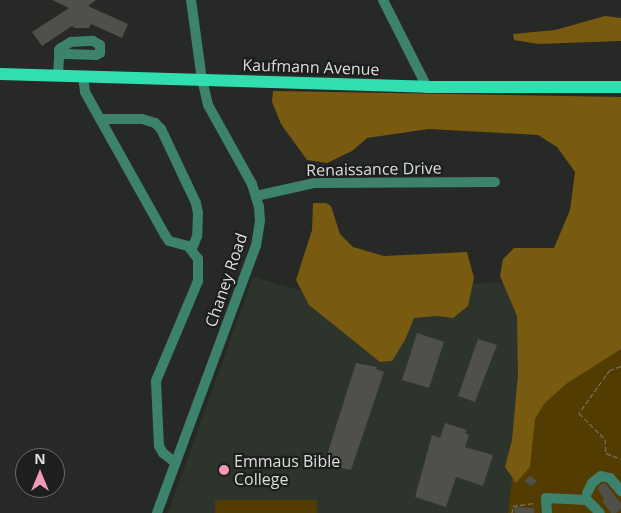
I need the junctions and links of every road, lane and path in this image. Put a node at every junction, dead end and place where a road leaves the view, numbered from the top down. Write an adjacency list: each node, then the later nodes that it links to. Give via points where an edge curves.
1 (191, 0): 7 (street, Chaney Road)
2 (383, 0): 8 (street)
3 (59, 54): 5 (street)
4 (0, 74): 5 (main road, Kaufmann Avenue)
5 (58, 76): 6 (main road, Kaufmann Avenue)
6 (83, 77): 7 (main road, Kaufmann Avenue); 10 (street, via 85,92)
7 (202, 80): 8 (main road, Kaufmann Avenue); 12 (street, Chaney Road, via 208,105)
8 (427, 87): 9 (main road, Kaufmann Avenue)
9 (621, 87)
10 (100, 119): 13 (street, via 169,242); 13 (street, via 142,119 161,129 196,203 197,236)
11 (494, 182): 12 (street, Renaissance Drive, via 314,183)
12 (256, 196): 16 (street, Chaney Road, via 260,221 256,246)
13 (192, 249): 16 (street, via 198,259 198,281 156,381 159,446)
14 (621, 366): 15 (path, via 606,375 579,413 605,439 606,453)
15 (621, 459)
16 (176, 462): 20 (street, Chaney Road)
17 (587, 493): 18 (street, via 601,476 610,478)
18 (620, 495)
19 (534, 503): 21 (path, via 513,506)
20 (157, 513)
21 (512, 513)
22 (547, 513): 23 (street, via 546,498 587,500)
23 (600, 513)

